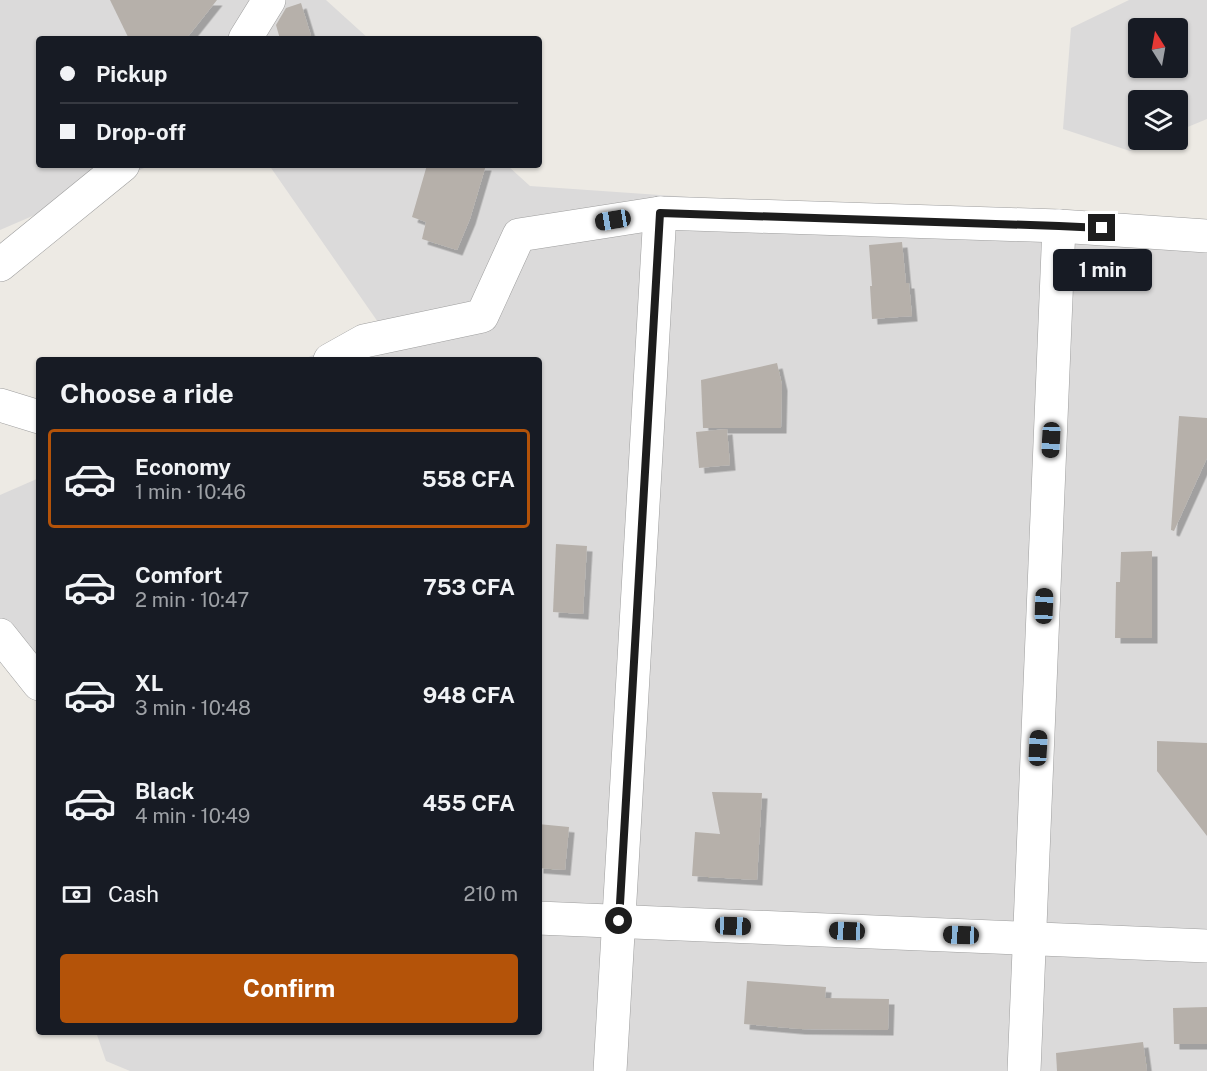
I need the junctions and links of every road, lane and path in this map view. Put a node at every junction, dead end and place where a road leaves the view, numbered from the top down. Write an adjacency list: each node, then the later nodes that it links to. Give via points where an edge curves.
1 (269, 0): 2 (street)
2 (246, 36)
3 (119, 168): 7 (street)
4 (660, 213): 5 (street); 8 (street, via 519,235 482,316 364,341); 14 (street)
5 (1059, 226): 6 (street); 15 (street)
6 (1207, 236)
7 (0, 265)
8 (335, 357)
9 (0, 405): 10 (street)
10 (36, 416)
11 (0, 635): 12 (street)
12 (36, 680)
13 (542, 918): 14 (street)
14 (619, 921): 15 (street); 17 (street)
15 (1030, 938): 16 (street); 18 (street)
16 (1207, 946)
17 (610, 1071)
18 (1024, 1071)

